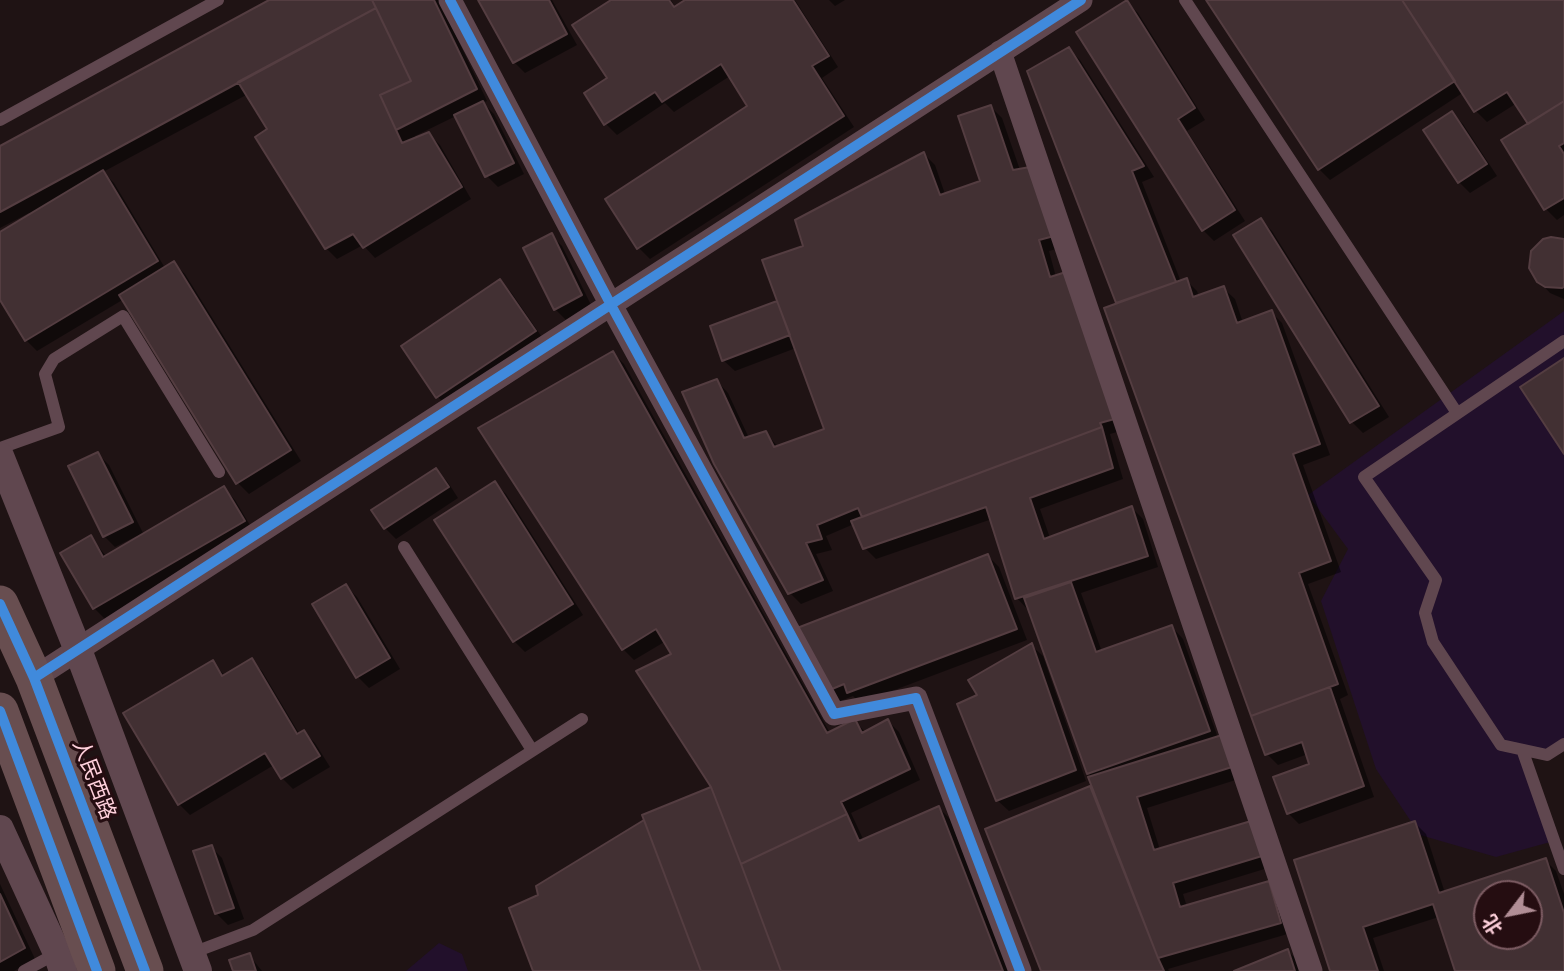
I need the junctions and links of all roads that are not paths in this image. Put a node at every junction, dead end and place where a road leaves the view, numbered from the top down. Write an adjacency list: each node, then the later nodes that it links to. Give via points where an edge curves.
1 (218, 0): 6 (lane)
2 (450, 0): 7 (street)
3 (1081, 0): 5 (street)
4 (1185, 0): 9 (lane)
5 (1000, 52): 7 (street); 29 (street)
6 (0, 120)
7 (611, 305): 15 (street); 28 (street, via 834,714 916,698)
8 (1564, 341): 9 (lane)
9 (1457, 413): 21 (lane, via 1364,477 1436,580 1425,613 1433,642 1501,745)
10 (0, 448): 12 (lane, via 58,427 45,374 54,359 123,316)
11 (0, 456): 15 (street)
12 (219, 472)
13 (404, 547): 20 (lane)
14 (0, 604): 16 (main road, 人民西路)
15 (78, 650): 16 (street); 25 (street)
16 (34, 678): 27 (main road, 人民西路)
17 (0, 710): 24 (main road)
18 (582, 719): 20 (lane)
19 (1564, 744): 21 (lane, via 1547,755)
20 (532, 750): 25 (lane, via 253,930)
21 (1523, 752): 23 (lane)
22 (0, 829): 24 (street)
23 (1564, 869)
24 (75, 959): 26 (lane)
25 (195, 962)
26 (24, 971)
27 (145, 971)
28 (1020, 971)
29 (1311, 971)

